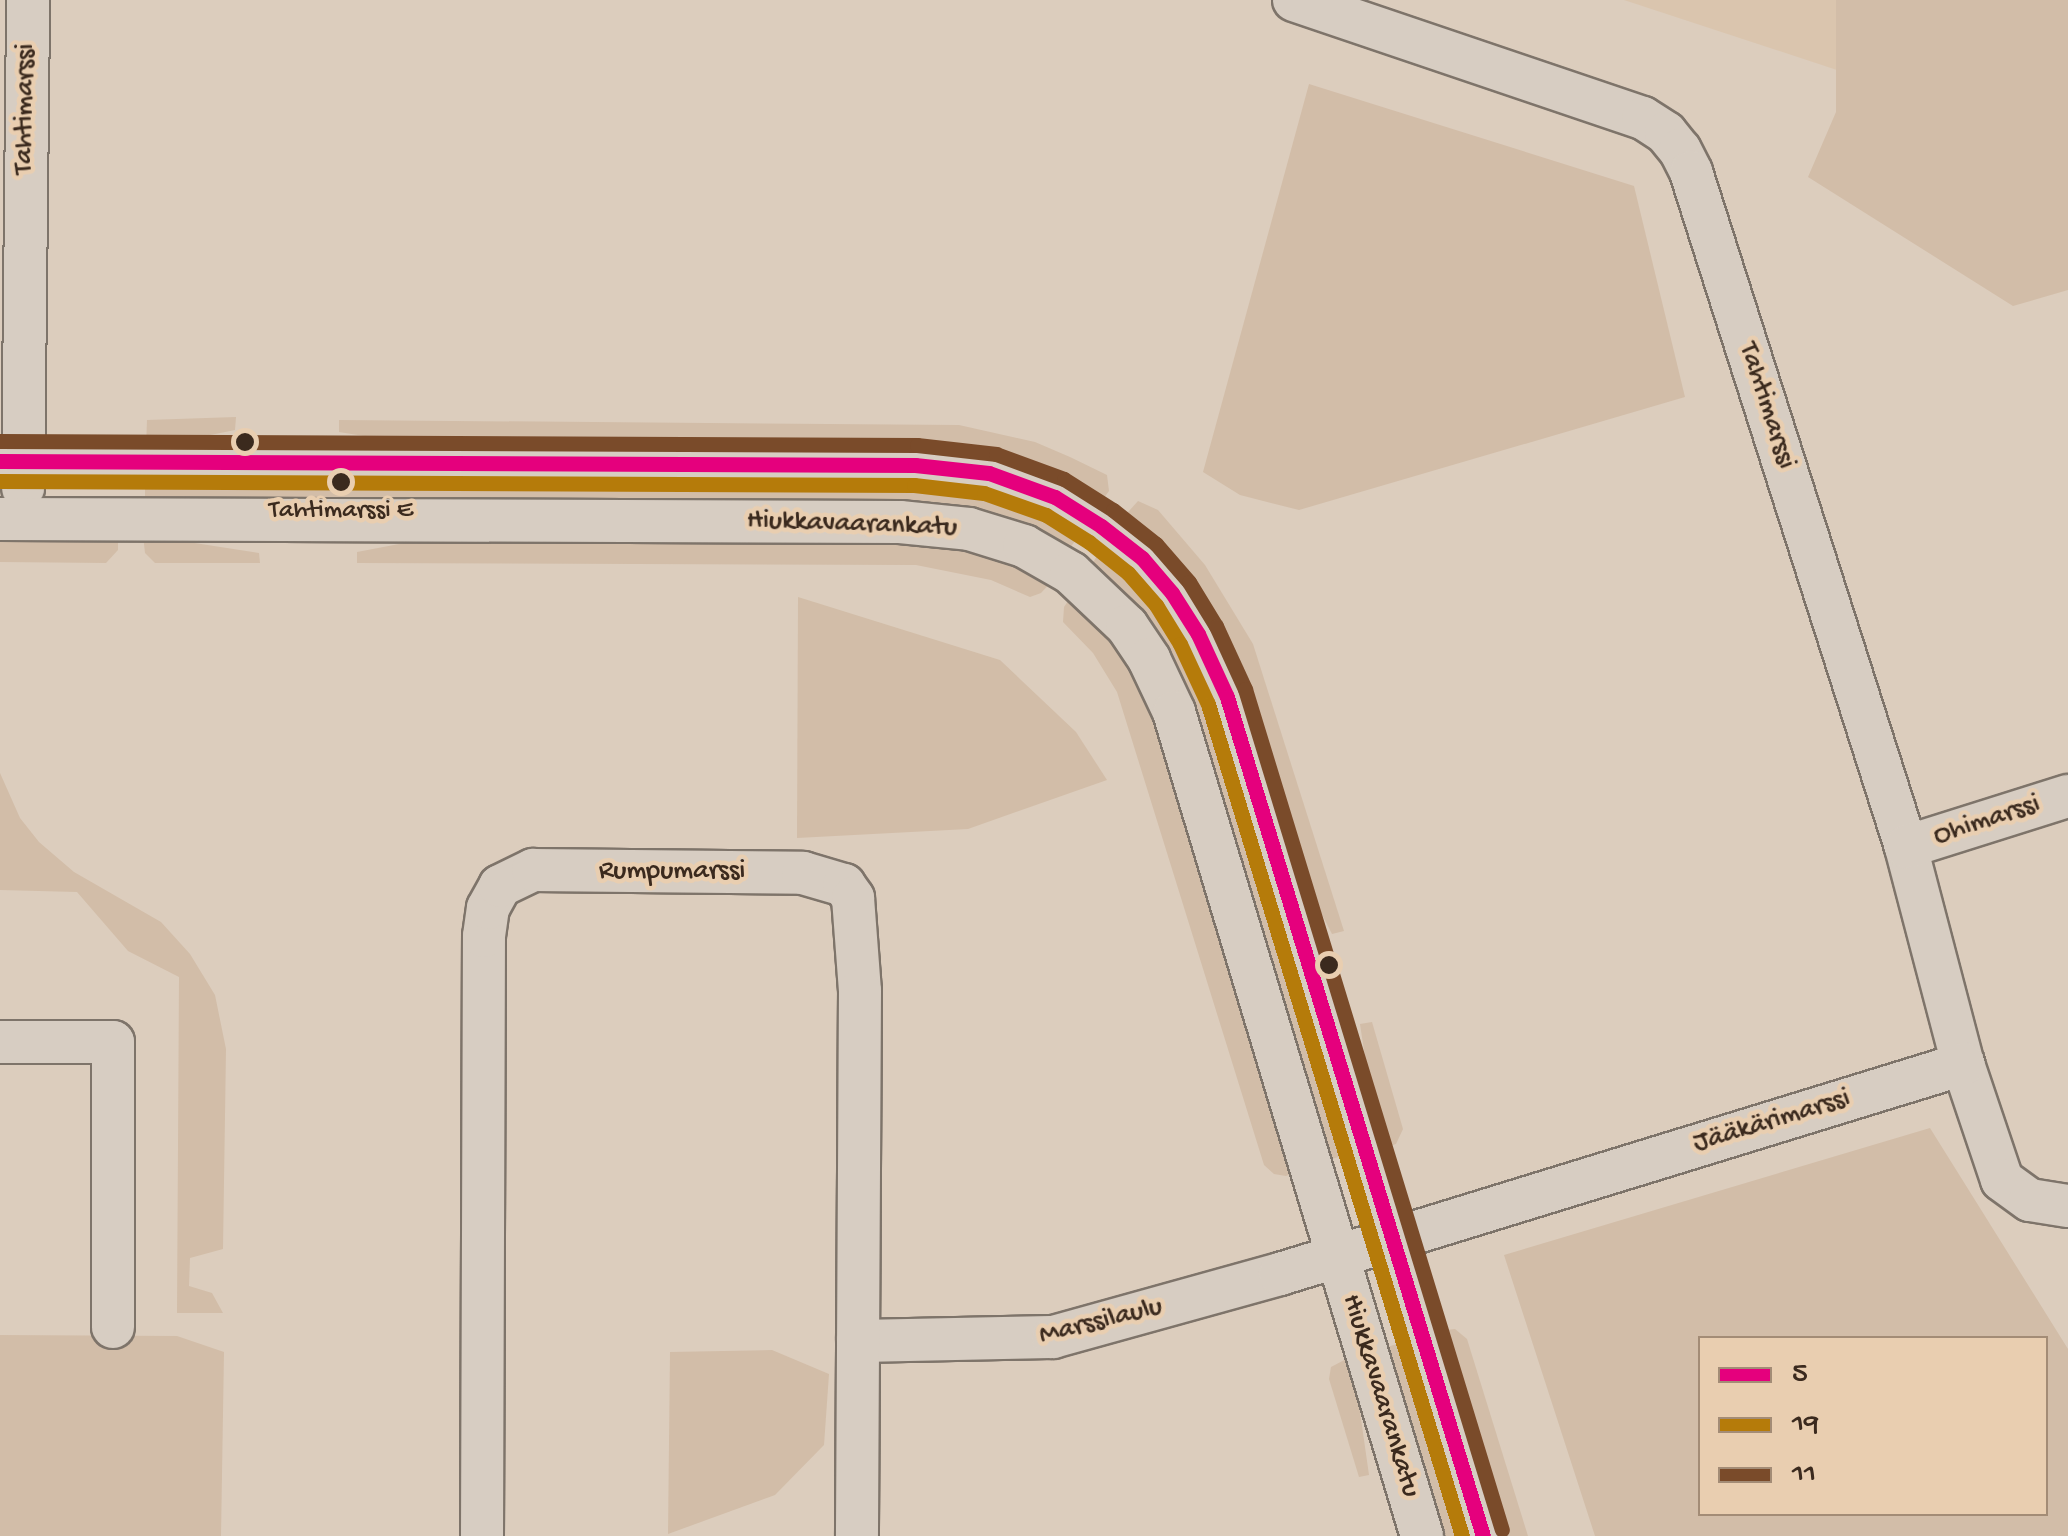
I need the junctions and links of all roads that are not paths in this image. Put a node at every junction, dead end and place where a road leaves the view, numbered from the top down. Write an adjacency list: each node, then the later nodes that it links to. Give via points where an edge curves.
1 (28, 0): 3 (street, Tahtimarssi)
2 (1294, 0): 6 (street, Tahtimarssi, via 1643,118 1680,150)
3 (12, 462): 4 (street, Tahtimarssi); 10 (street, Hiukkavaarankatu, via 915,465 990,474 1054,497 1142,558 1198,634 1228,697)
4 (12, 519): 11 (street, Hiukkavaarankatu, via 900,522 969,529 1024,546 1070,573 1127,626 1174,712)
5 (2068, 796): 6 (street, Ohimarssi)
6 (1906, 847): 8 (street, Tahtimarssi)
7 (0, 1042): 12 (street, via 113,1042)
8 (1964, 1064): 9 (street, via 2002,1180 2030,1200); 10 (street, Jääkärimarssi)
9 (2068, 1206)
10 (1394, 1237): 11 (street); 17 (street, Hiukkavaarankatu)
11 (1337, 1256): 13 (street, Marssilaulu, via 1053,1337); 16 (street, Hiukkavaarankatu)
12 (113, 1327)
13 (858, 1341): 14 (street, Rumpumarssi, via 858,931 844,885 804,873 533,870 514,876 488,908 484,936); 15 (street, Rumpumarssi)
14 (482, 1536)
15 (856, 1536)
16 (1422, 1536)
17 (1483, 1536)

